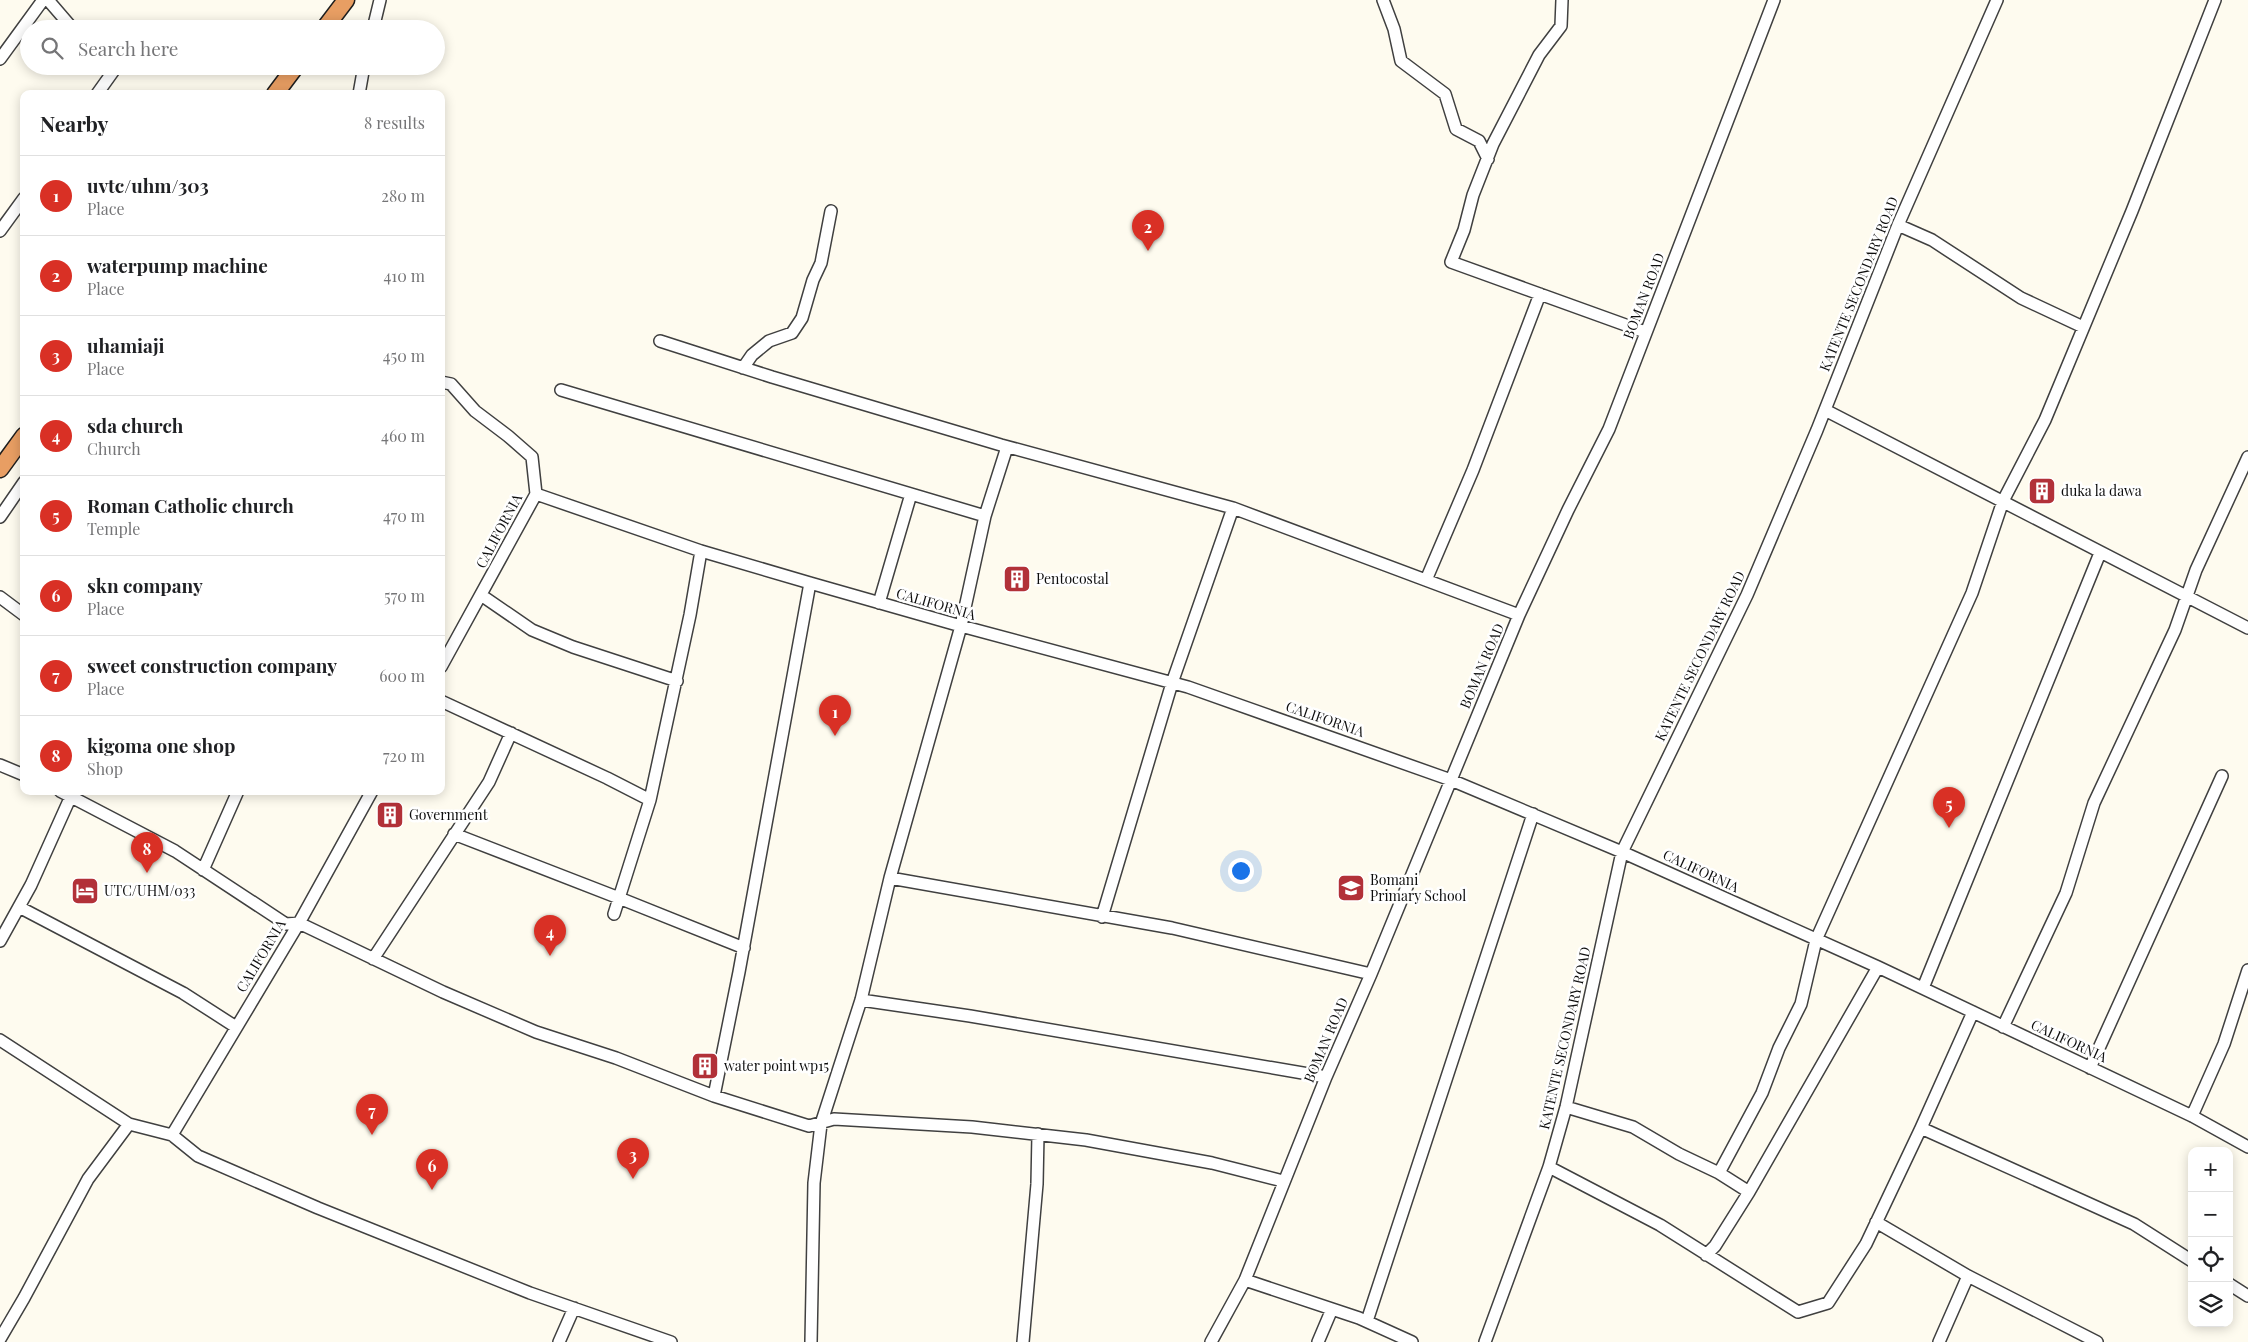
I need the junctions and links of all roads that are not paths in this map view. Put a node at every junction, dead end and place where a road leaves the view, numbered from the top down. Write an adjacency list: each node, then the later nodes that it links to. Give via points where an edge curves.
1 (43, 0): 10 (street)
2 (48, 0): 11 (street)
3 (346, 0): 12 (highway)
4 (380, 0): 13 (street)
5 (1383, 0): 22 (street, via 1401,61 1445,94 1456,129 1479,141)
6 (1562, 0): 22 (street, via 1561,26 1539,55)
7 (1774, 0): 29 (street, BOMAN ROAD)
8 (1997, 0): 25 (street, KATENTE SECONDARY ROAD)
9 (2215, 0): 28 (street)
10 (29, 20)
11 (65, 20)
12 (331, 20)
13 (375, 20)
14 (20, 32): 15 (street)
15 (0, 60)
16 (111, 75): 19 (street)
17 (289, 75): 20 (highway)
18 (362, 75): 21 (street)
19 (100, 90)
20 (278, 90)
21 (360, 90)
22 (1488, 159): 27 (street, via 1451,262)
23 (20, 211): 26 (street)
24 (832, 211): 31 (street, via 821,264 802,318 792,333 770,341 752,355)
25 (1898, 225): 28 (street, via 1932,240 2021,298); 34 (street, KATENTE SECONDARY ROAD)
26 (0, 231)
27 (1540, 294): 29 (street); 48 (street, via 1473,470)
28 (2083, 327): 42 (street, via 2045,420)
29 (1645, 332): 55 (street, BOMAN ROAD, via 1609,430)
30 (660, 340): 31 (street)
31 (743, 368): 36 (street)
32 (445, 383): 40 (street, via 451,384 474,411 532,457)
33 (561, 390): 41 (street)
34 (1825, 410): 42 (street); 74 (street, KATENTE SECONDARY ROAD, via 1747,595)
35 (20, 441): 38 (highway)
36 (1007, 447): 43 (street); 44 (street)
37 (2248, 457): 52 (street)
38 (0, 468)
39 (20, 488): 45 (street)
40 (536, 494): 46 (street, CALIFORNIA); 50 (street, CALIFORNIA)
41 (911, 494): 44 (street); 53 (street)
42 (2004, 501): 47 (street); 82 (street, via 1972,593)
43 (1233, 508): 48 (street); 60 (street)
44 (985, 516): 56 (street)
45 (0, 517)
46 (701, 551): 49 (street, CALIFORNIA); 59 (street)
47 (2100, 553): 52 (street); 89 (street)
48 (1426, 580): 55 (street)
49 (810, 583): 53 (street, CALIFORNIA); 84 (street)
50 (481, 595): 58 (street, CALIFORNIA); 59 (street, via 532,630)
51 (0, 597): 54 (street)
52 (2186, 597): 57 (street); 93 (street, via 2175,630 2094,802 2066,893)
53 (879, 603): 56 (street, CALIFORNIA)
54 (20, 611)
55 (1520, 615): 66 (street, BOMAN ROAD)
56 (962, 626): 60 (street, CALIFORNIA); 76 (street)
57 (2248, 628)
58 (445, 660)
59 (677, 680): 71 (street)
60 (1172, 683): 66 (street, CALIFORNIA); 80 (street)
61 (445, 703): 62 (street)
62 (511, 732): 71 (street); 73 (street, via 489,782)
63 (0, 765): 64 (street)
64 (20, 773)
65 (2222, 776): 95 (street)
66 (1451, 780): 72 (street, CALIFORNIA); 88 (street, BOMAN ROAD)
67 (65, 795): 78 (street, via 31,885)
68 (67, 795): 75 (street, via 175,851)
69 (236, 795): 75 (street)
70 (370, 795): 81 (street, CALIFORNIA)
71 (650, 800): 77 (street)
72 (1533, 814): 74 (street, CALIFORNIA); 119 (street)
73 (454, 834): 77 (street); 85 (street)
74 (1622, 852): 82 (street, CALIFORNIA); 98 (street, KATENTE SECONDARY ROAD)
75 (204, 870): 81 (street, via 286,924)
76 (890, 878): 80 (street); 90 (street)
77 (619, 898): 79 (street); 84 (street)
78 (19, 907): 83 (street); 92 (street, via 183,993)
79 (614, 914)
80 (1102, 917): 88 (street, via 1172,928)
81 (298, 924): 85 (street); 92 (street, CALIFORNIA)
82 (1816, 940): 86 (street, CALIFORNIA); 107 (street, via 1801,1004 1762,1093)
83 (0, 941)
84 (744, 948): 97 (street)
85 (373, 959): 97 (street, via 536,1032 616,1058)
86 (1878, 967): 89 (street, CALIFORNIA); 109 (street)
87 (2248, 970): 99 (street, via 2224,1044)
88 (1371, 974): 96 (street, BOMAN ROAD)
89 (1923, 988): 91 (street, CALIFORNIA)
90 (860, 1000): 96 (street); 101 (street)
91 (1973, 1012): 93 (street, CALIFORNIA); 102 (street)
92 (236, 1027): 104 (street, CALIFORNIA)
93 (2003, 1027): 95 (street, CALIFORNIA)
94 (0, 1040): 100 (street)
95 (2090, 1068): 99 (street, CALIFORNIA)
96 (1326, 1077): 108 (street, BOMAN ROAD)
97 (714, 1096): 101 (street, via 810,1126)
98 (1566, 1107): 106 (street, KATENTE SECONDARY ROAD); 107 (street, via 1633,1127)
99 (2192, 1116): 105 (street, CALIFORNIA)
100 (130, 1124): 104 (street); 120 (street, via 88,1179)
101 (821, 1124): 103 (street, via 834,1119); 123 (street, via 814,1183)
102 (1921, 1128): 110 (street); 112 (street, via 2134,1224)
103 (1038, 1134): 108 (street, via 1212,1163); 124 (street, via 1037,1184)
104 (172, 1135): 117 (street, via 198,1156 267,1186 486,1276)
105 (2248, 1147)
106 (1549, 1167): 111 (street, via 1660,1225); 128 (street, KATENTE SECONDARY ROAD)
107 (1719, 1173): 109 (street)
108 (1283, 1181): 114 (street, BOMAN ROAD)
109 (1749, 1192): 111 (street)
110 (1876, 1222): 111 (street, via 1866,1244 1828,1303 1798,1312); 113 (street)
111 (1706, 1255)
112 (2188, 1258)
113 (1968, 1276): 129 (street); 130 (street)
114 (1245, 1280): 118 (street); 125 (street, BOMAN ROAD)
115 (2233, 1287): 116 (street)
116 (2248, 1296)
117 (574, 1308): 121 (street); 122 (street)
118 (1332, 1309): 119 (street); 126 (street)
119 (1367, 1322): 127 (street)
120 (0, 1339)
121 (559, 1342)
122 (671, 1342)
123 (811, 1342)
124 (1023, 1342)
125 (1212, 1342)
126 (1318, 1342)
127 (1412, 1342)
128 (1485, 1342)
129 (1939, 1342)
130 (2097, 1342)

